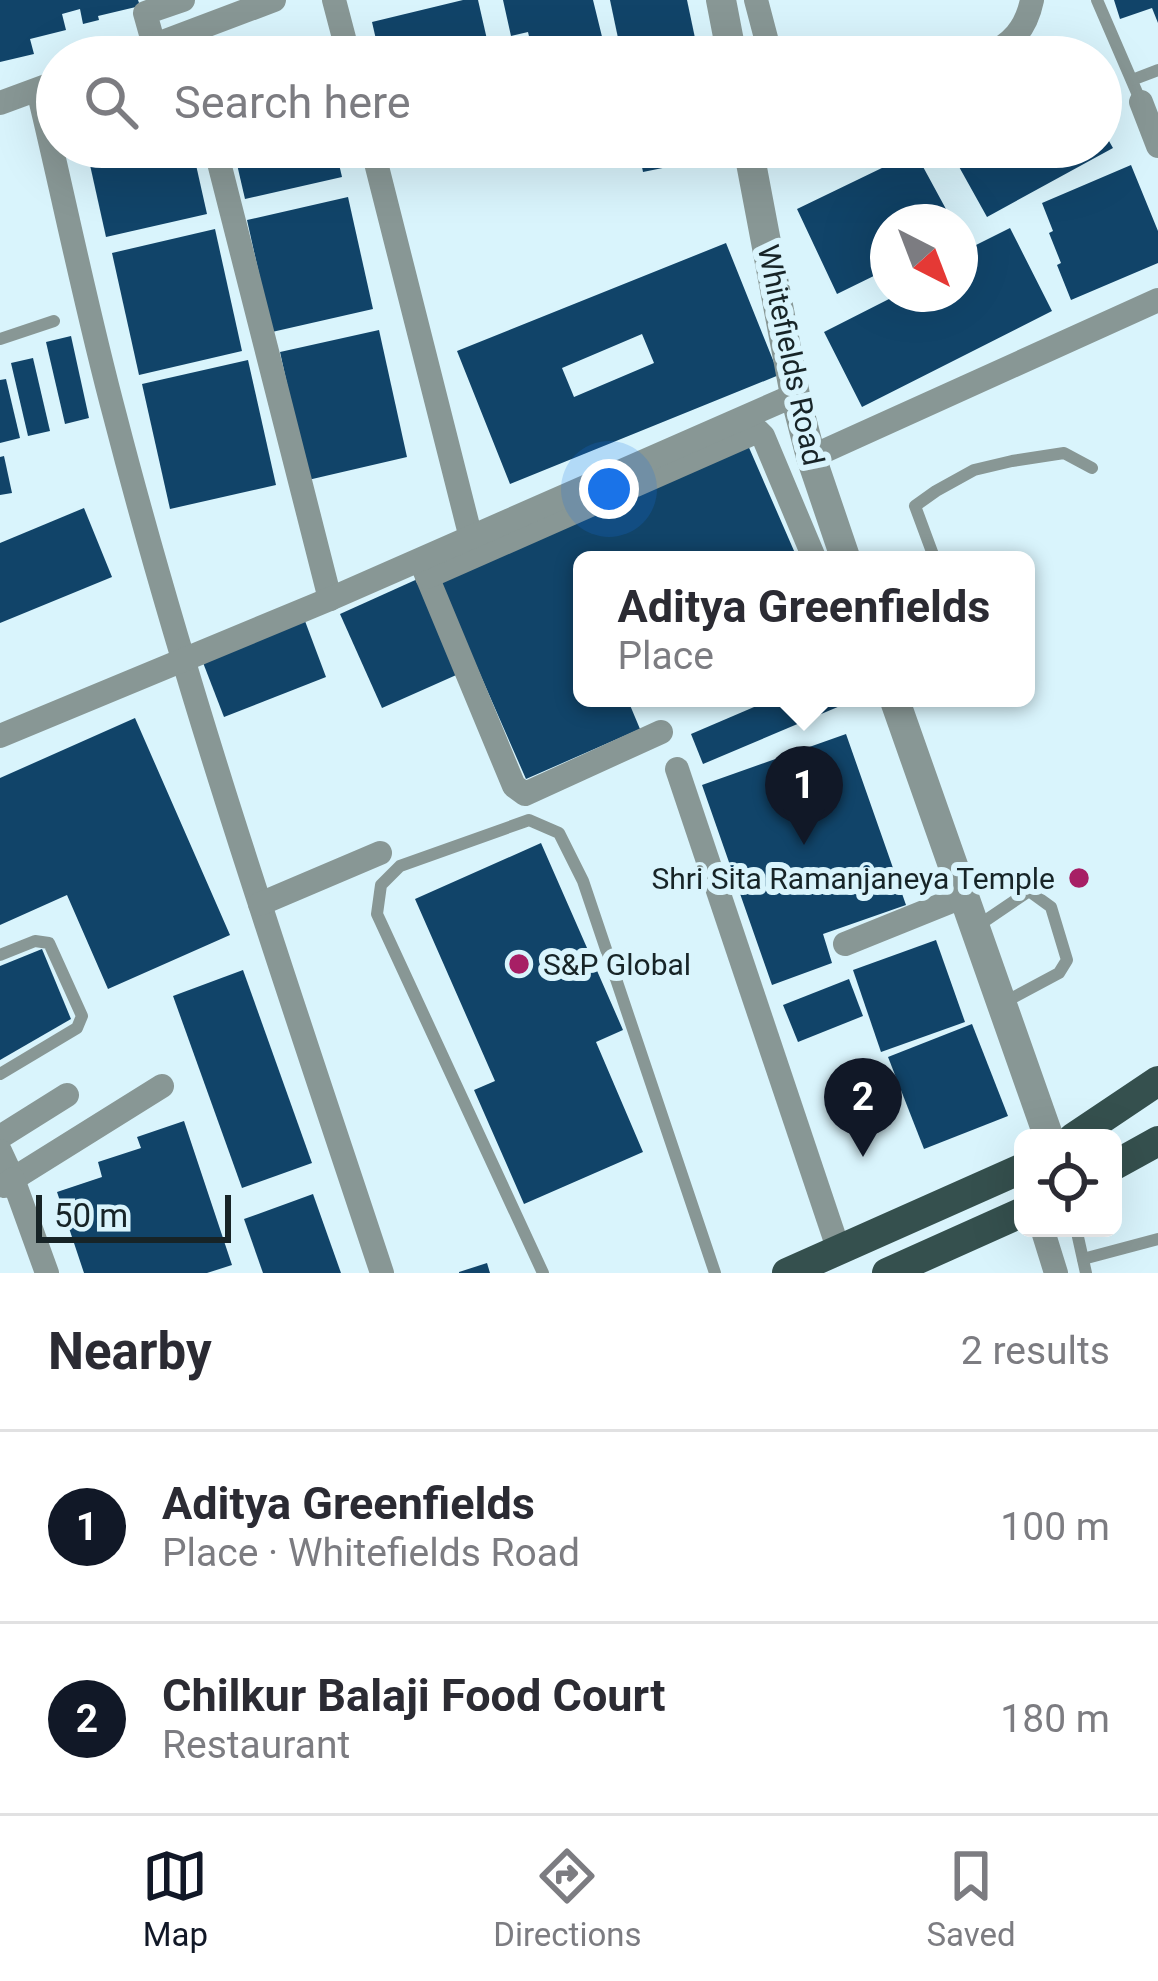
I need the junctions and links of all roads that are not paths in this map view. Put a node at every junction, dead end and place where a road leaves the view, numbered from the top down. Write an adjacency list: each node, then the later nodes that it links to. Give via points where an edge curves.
1 (183, 0): 8 (street, via 146,13)
2 (274, 0): 9 (street)
3 (334, 0): 10 (street)
4 (1032, 0): 13 (street)
5 (1097, 0): 14 (lane)
6 (756, 2): 7 (street); 12 (street)
7 (722, 6): 11 (street)
8 (152, 36)
9 (178, 36)
10 (343, 36)
11 (728, 36)
12 (765, 36)
13 (1014, 36)
14 (1113, 36)
15 (1122, 57): 18 (lane)
16 (1158, 70): 18 (lane)
17 (36, 90): 19 (street)
18 (1137, 91): 20 (street)
19 (0, 103)
20 (1158, 146)
21 (65, 168): 37 (street, via 115,416)
22 (220, 168): 36 (street)
23 (377, 168): 31 (street)
24 (752, 168): 28 (street, Whitefields Road)
25 (1158, 300): 29 (street)
26 (54, 321): 27 (lane)
27 (0, 339)
28 (794, 395): 29 (street, Whitefields Road); 31 (street)
29 (811, 457): 33 (street, Whitefields Road)
30 (1092, 468): 34 (lane, via 1064,453 974,470 915,506)
31 (471, 538): 35 (street)
32 (811, 551): 35 (street, via 758,431)
33 (843, 551)
34 (931, 551)
35 (423, 569): 36 (street); 39 (street, via 519,792)
36 (330, 599): 37 (street)
37 (184, 659): 40 (street); 44 (street)
38 (897, 707): 43 (street)
39 (661, 733)
40 (0, 736)
41 (677, 769): 64 (street)
42 (380, 853): 44 (street)
43 (964, 896): 45 (street); 46 (street)
44 (260, 904): 67 (street)
45 (975, 927): 48 (street); 48 (lane, via 1029,891 1052,907 1067,960 1059,974)
46 (844, 944)
47 (0, 955): 49 (lane, via 35,940 49,943 82,1016 77,1028)
48 (1001, 1003): 53 (street)
49 (0, 1074)
50 (1158, 1082): 54 (main road)
51 (162, 1086): 60 (street)
52 (67, 1095): 55 (street)
53 (1045, 1129)
54 (1087, 1129)
55 (0, 1138)
56 (1158, 1141): 58 (main road)
57 (0, 1151): 60 (street)
58 (1122, 1161)
59 (1014, 1172): 64 (main road)
60 (7, 1184): 66 (street)
61 (1014, 1216): 71 (main road)
62 (1045, 1237): 72 (street)
63 (1158, 1239): 65 (lane)
64 (839, 1251): 70 (main road)
65 (1085, 1266)
66 (47, 1273)
67 (382, 1273)
68 (543, 1273): 69 (lane, via 376,914 381,885 400,866 529,820 559,833 584,881)
69 (715, 1273)
70 (788, 1273)
71 (887, 1273)
72 (1056, 1273)

